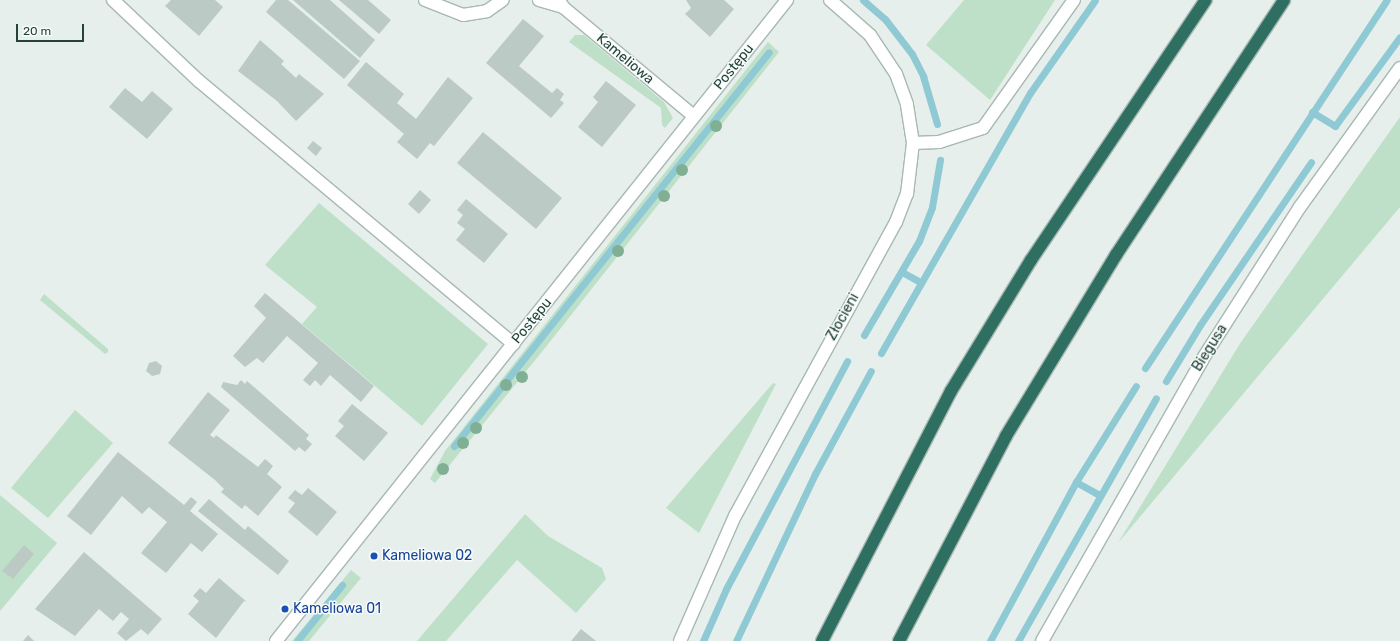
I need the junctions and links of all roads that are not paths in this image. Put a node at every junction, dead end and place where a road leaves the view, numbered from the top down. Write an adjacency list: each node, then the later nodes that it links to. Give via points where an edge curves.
1 (112, 0): 14 (street, via 199,81)
2 (425, 0): 3 (street, via 463,15 487,11)
3 (503, 0)
4 (539, 0): 10 (street)
5 (787, 0): 12 (street, Postępu)
6 (830, 0): 13 (street, Złocieni, via 870,35 896,74 907,104)
7 (1074, 0): 13 (street, via 983,128 939,142)
8 (1206, 0): 17 (highway, via 1035,253 951,391)
9 (1284, 0): 18 (highway, via 1116,256 1010,430)
10 (561, 4): 12 (street, Kameliowa)
11 (1400, 68): 19 (street, Biegusa, via 1300,207 1202,360)
12 (694, 116): 14 (street, Postępu)
13 (913, 143): 16 (street, Złocieni, via 907,194 896,222 736,516)
14 (514, 344): 15 (street, Postępu)
15 (276, 641)
16 (680, 641)
17 (822, 641)
18 (899, 641)
19 (1042, 641)

